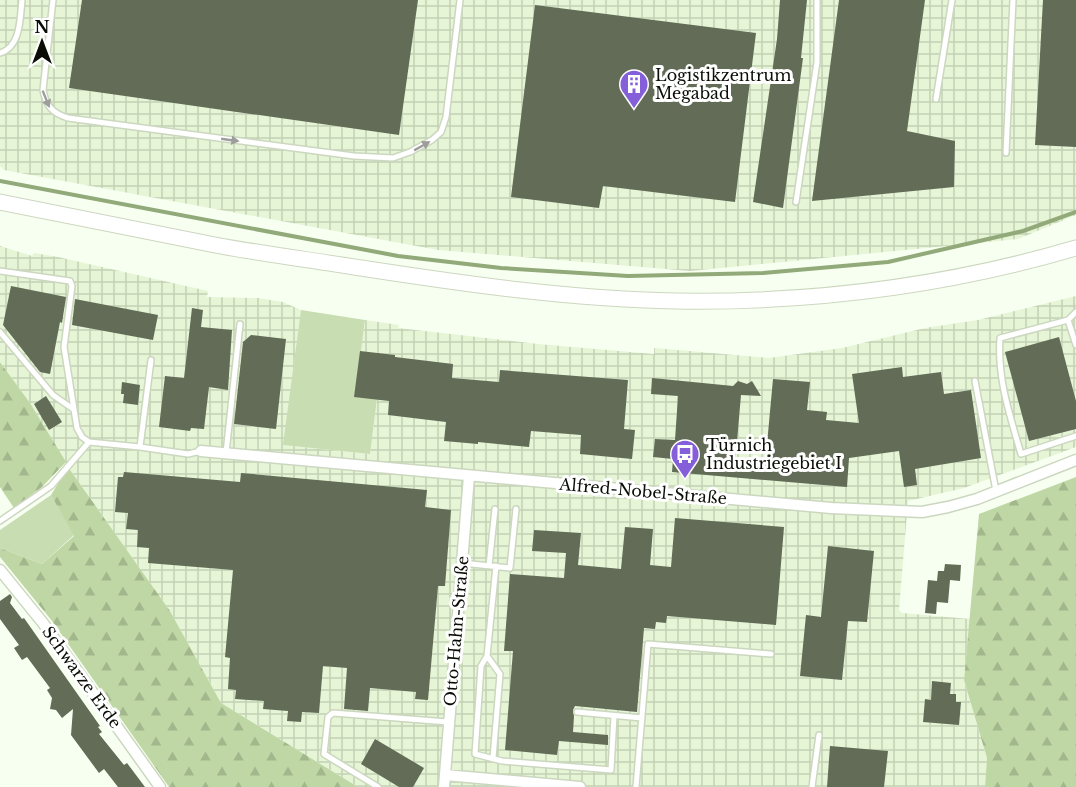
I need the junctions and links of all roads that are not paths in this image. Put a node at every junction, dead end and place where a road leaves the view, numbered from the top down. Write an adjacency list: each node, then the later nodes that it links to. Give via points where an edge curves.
1 (22, 0): 7 (lane, via 17,36 7,51)
2 (53, 0): 3 (lane, one-way to 3, via 43,90 46,103 57,115 393,158 441,132)
3 (460, 0)
4 (817, 0): 11 (lane, via 817,62)
5 (952, 0): 8 (lane)
6 (1013, 0): 9 (lane)
7 (0, 53)
8 (936, 99)
9 (1006, 153)
10 (0, 202): 12 (main road, via 217,245 438,280 555,294 675,301 776,299 875,290 943,279)
11 (796, 202)
12 (1076, 248)
13 (0, 271): 21 (lane, via 70,281 64,346)
14 (1076, 312): 15 (lane)
15 (1068, 320): 18 (lane); 22 (lane, via 1000,338 999,356 1005,400 1021,454)
16 (240, 324): 26 (lane)
17 (0, 332): 21 (lane, via 52,395)
18 (1076, 345)
19 (152, 360): 24 (lane)
20 (975, 381): 29 (lane)
21 (74, 409): 23 (lane, via 77,429)
22 (1076, 436)
23 (90, 442): 24 (lane); 32 (lane, via 51,486)
24 (140, 447): 25 (lane, via 188,454)
25 (201, 451): 26 (street, Alfred-Nobel-Straße)
26 (226, 453): 28 (street, Alfred-Nobel-Straße)
27 (1076, 460): 29 (street, Alfred-Nobel-Straße)
28 (469, 476): 29 (street, Alfred-Nobel-Straße, via 831,508 922,512); 33 (street, Otto-Hahn-Straße)
29 (996, 491)
30 (495, 509): 34 (lane)
31 (516, 509): 34 (lane, via 510,568)
32 (0, 521)
33 (462, 563): 34 (lane); 41 (street, Otto-Hahn-Straße)
34 (492, 566): 37 (lane)
35 (0, 570): 45 (street, Schwarze Erde, via 43,623)
36 (771, 654): 40 (lane, via 648,644)
37 (488, 656): 43 (lane, via 500,674); 43 (lane, via 481,666 475,754)
38 (578, 712): 39 (lane)
39 (614, 716): 40 (lane); 43 (lane, via 611,770)
40 (642, 718): 49 (lane)
41 (448, 722): 44 (street, Otto-Hahn-Straße); 46 (lane, via 333,713 328,717 324,754)
42 (819, 735): 50 (lane)
43 (493, 759)
44 (445, 775): 47 (street, Otto-Hahn-Straße); 48 (street)
45 (160, 787)
46 (378, 787)
47 (444, 787)
48 (580, 787)
49 (636, 787)
50 (812, 787)

